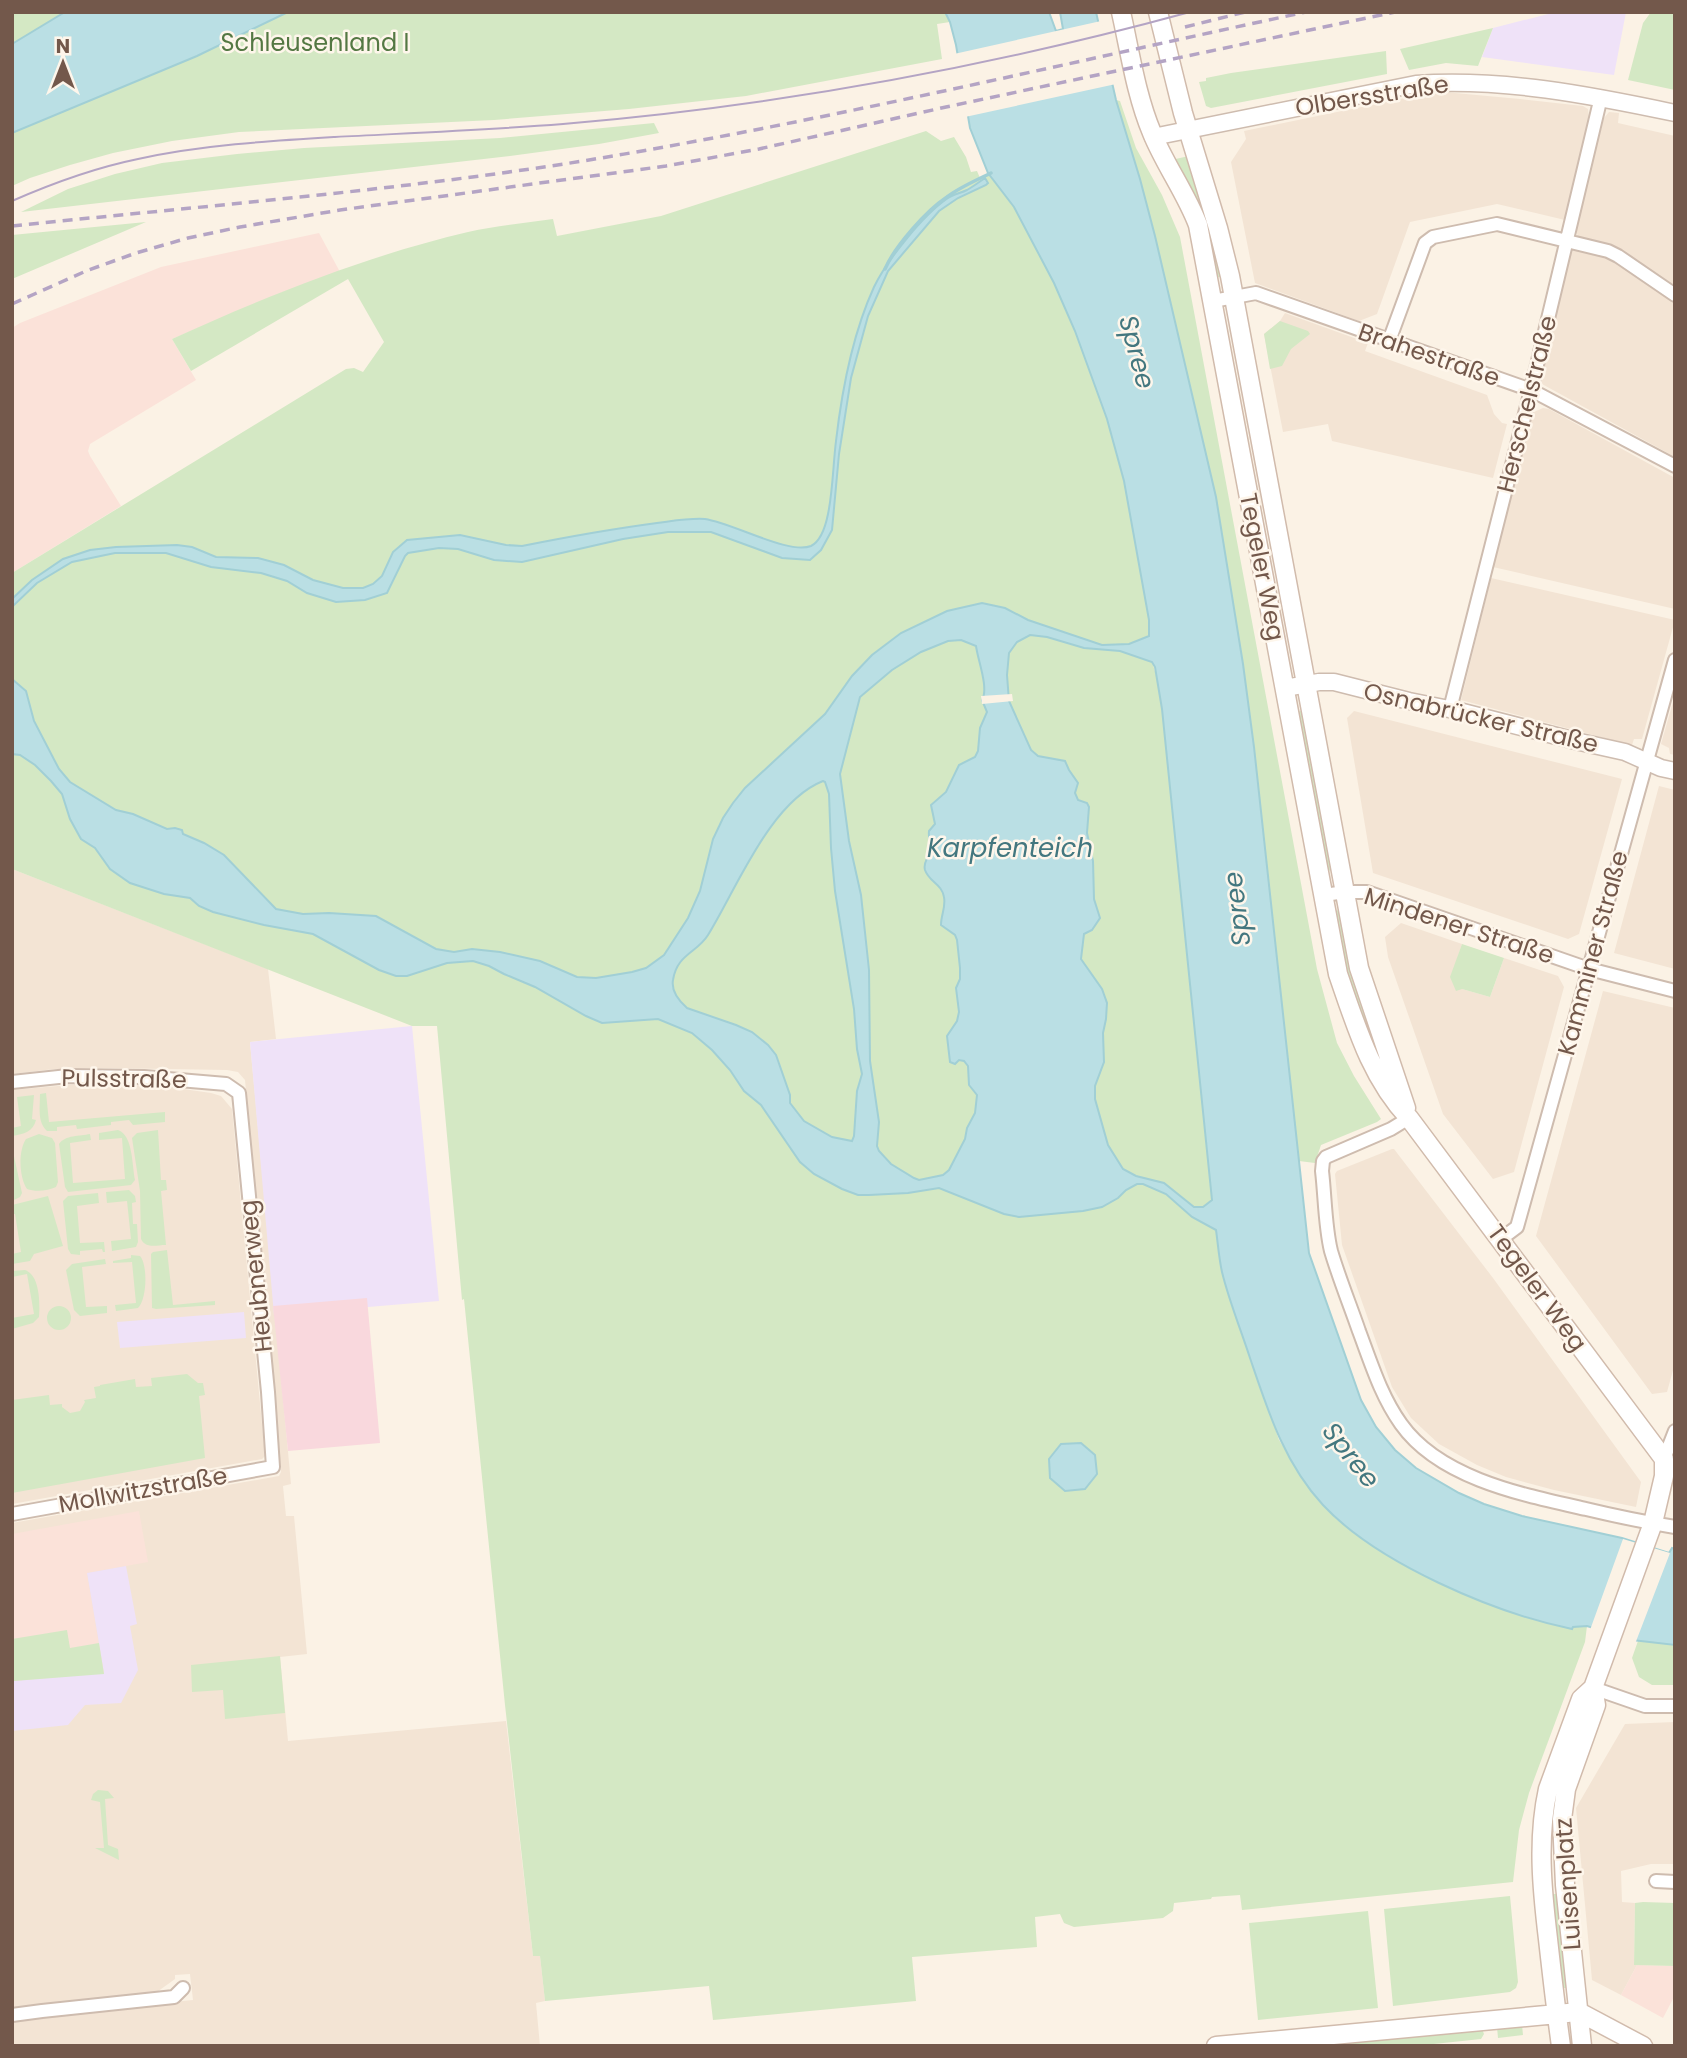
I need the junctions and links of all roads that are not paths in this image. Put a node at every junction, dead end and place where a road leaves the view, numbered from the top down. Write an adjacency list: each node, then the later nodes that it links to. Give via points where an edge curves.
1 (1121, 12): 6 (main road, Tegeler Weg)
2 (1158, 12): 5 (main road, Tegeler Weg)
3 (1601, 97): 4 (street, Olbersstraße); 5 (street, Olbersstraße, via 1450,81); 7 (street, Herschelstraße)
4 (1675, 113)
5 (1188, 130): 6 (street, Olbersstraße); 9 (main road, Tegeler Weg)
6 (1153, 137): 10 (main road, Tegeler Weg, via 1198,225)
7 (1566, 240): 8 (street, via 1618,256); 11 (street, via 1497,224 1429,240); 12 (street, Herschelstraße)
8 (1675, 295)
9 (1234, 297): 10 (street, Brahestraße); 11 (street, Brahestraße, via 1256,293); 15 (main road, Tegeler Weg)
10 (1213, 302): 16 (main road, Tegeler Weg)
11 (1389, 341): 12 (street, Brahestraße)
12 (1531, 390): 13 (street, Brahestraße); 17 (street, Herschelstraße)
13 (1675, 466)
14 (1675, 660): 18 (street, Kamminer Straße)
15 (1306, 684): 16 (street, Osnabrücker Straße); 17 (street, Osnabrücker Straße, via 1334,682); 20 (main road, Tegeler Weg)
16 (1285, 688): 21 (main road, Tegeler Weg)
17 (1450, 709): 18 (street, Osnabrücker Straße)
18 (1646, 760): 19 (street, Osnabrücker Straße); 22 (street, Kamminer Straße)
19 (1675, 771)
20 (1345, 892): 21 (street, Mindener Straße); 22 (street, Mindener Straße, via 1367,892); 26 (main road, Tegeler Weg, via 1359,968)
21 (1324, 895): 26 (main road, Tegeler Weg, via 1338,974 1358,1032 1377,1076)
22 (1589, 969): 23 (street, Mindener Straße); 27 (street, Kamminer Straße, via 1517,1227)
23 (1675, 991)
24 (12, 1082): 25 (street, Pulsstraße, via 108,1075)
25 (234, 1088): 30 (street, Heubnerweg, via 239,1093)
26 (1409, 1118): 27 (main road, Tegeler Weg); 32 (street, via 1326,1157 1322,1171 1331,1249 1387,1403 1415,1440 1478,1479 1534,1498)
27 (1501, 1239): 29 (main road, Tegeler Weg)
28 (1675, 1431): 29 (street)
29 (1669, 1459): 32 (main road)
30 (273, 1467): 31 (street, Mollwitzstraße)
31 (12, 1514)
32 (1654, 1523): 33 (street); 34 (main road)
33 (1675, 1527)
34 (1593, 1688): 35 (street, via 1645,1706); 39 (main road, Luisenplatz, via 1596,1705 1566,1789 1562,1819); 40 (main road, Luisenplatz, via 1581,1699 1548,1789 1542,1820 1542,1887)
35 (1675, 1706)
36 (1656, 1881): 37 (street)
37 (1675, 1882)
38 (183, 1988): 41 (street, via 174,1997)
39 (1578, 2012): 40 (main road); 44 (main road, Luisenplatz); 45 (main road)
40 (1556, 2013): 42 (main road, Luisenplatz); 43 (main road)
41 (12, 2015)
42 (1557, 2045)
43 (1216, 2046)
44 (1582, 2046)
45 (1643, 2046)

